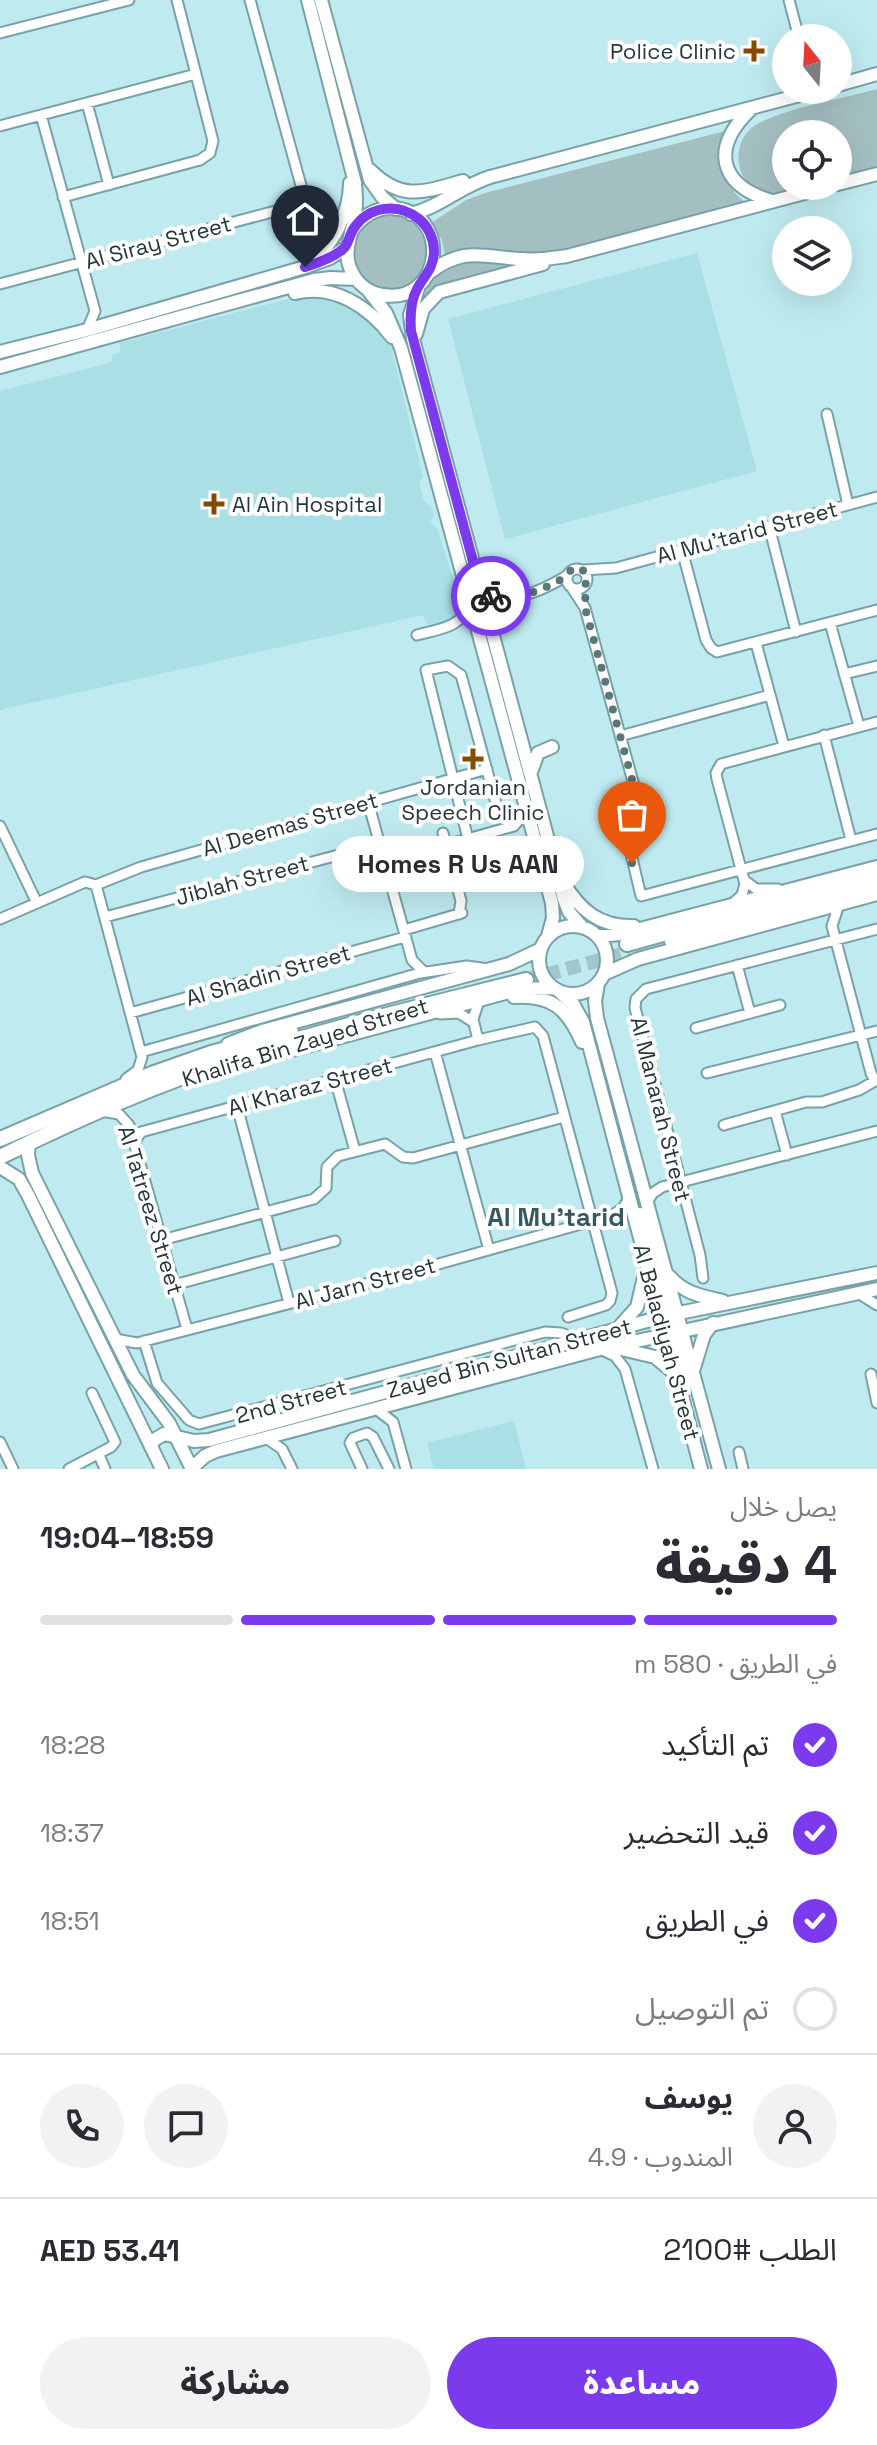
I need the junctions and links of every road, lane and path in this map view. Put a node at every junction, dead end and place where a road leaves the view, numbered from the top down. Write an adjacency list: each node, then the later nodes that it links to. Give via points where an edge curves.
1 (129, 0): 8 (street)
2 (177, 0): 9 (street)
3 (250, 0): 31 (street, Al Siray Street, via 302,189 299,201)
4 (308, 0): 17 (main road)
5 (321, 0): 18 (main road)
6 (789, 0): 7 (street)
7 (795, 24)
8 (0, 33)
9 (196, 74): 12 (street); 22 (street, via 213,141 210,153)
10 (877, 74): 11 (main road)
11 (852, 81)
12 (87, 103): 15 (street); 22 (street)
13 (772, 103): 14 (main road)
14 (753, 108): 20 (main road); 25 (main road, via 730,133 726,163 741,189)
15 (41, 115): 16 (street); 23 (street)
16 (0, 126)
17 (351, 164): 28 (main road, via 356,193); 37 (main road, via 346,207 323,252)
18 (366, 166): 20 (main road, via 388,186 411,193); 26 (main road, via 378,192)
19 (877, 174): 21 (main road)
20 (490, 177): 27 (main road)
21 (852, 180)
22 (109, 185): 23 (street)
23 (63, 197): 31 (street)
24 (776, 200): 25 (main road)
25 (772, 201): 30 (main road)
26 (396, 209): 27 (main road); 28 (main road, via 373,212)
27 (411, 214): 32 (main road, via 423,223 433,243)
28 (351, 232): 29 (main road)
29 (347, 247): 33 (main road); 37 (main road, via 314,265)
30 (567, 256): 32 (main road, via 526,260 467,254); 44 (main road, via 439,292 423,309)
31 (81, 263): 34 (street, Al Siray Street); 38 (street)
32 (429, 273): 35 (main road)
33 (356, 279): 36 (main road); 42 (main road, via 314,280)
34 (0, 284)
35 (419, 285): 36 (main road, via 394,295); 44 (main road, via 410,315)
36 (368, 290): 43 (main road)
37 (197, 297): 39 (main road)
38 (95, 311): 40 (street); 41 (street)
39 (138, 315): 40 (main road); 46 (main road, via 28,351)
40 (110, 323): 41 (main road)
41 (87, 330): 45 (main road)
42 (133, 330): 43 (main road, via 148,333 321,290 360,306); 46 (main road)
43 (401, 348): 61 (main road)
44 (415, 349): 57 (main road)
45 (0, 352)
46 (30, 358): 47 (main road)
47 (0, 367)
48 (827, 414): 50 (street)
49 (876, 499): 50 (street, Al Mu'tarid Street)
50 (848, 505): 51 (street, Al Mu'tarid Street)
51 (769, 526): 52 (street, Al Mu'tarid Street); 67 (street)
52 (682, 550): 53 (street, Al Mu'tarid Street); 70 (street, via 709,646 721,652)
53 (616, 568): 54 (street, Al Mu'tarid Street); 56 (street, Al Mu'tarid Street)
54 (583, 570): 55 (street, via 575,568); 56 (street)
55 (568, 575): 58 (street); 59 (street)
56 (586, 584): 58 (street); 62 (street)
57 (480, 587): 60 (street); 64 (main road)
58 (572, 587): 59 (street); 62 (street)
59 (540, 589): 60 (street)
60 (503, 599): 64 (street)
61 (470, 603): 66 (street); 68 (main road)
62 (585, 608): 77 (street)
63 (877, 610): 65 (street)
64 (489, 622): 81 (main road)
65 (830, 623): 67 (street); 72 (street)
66 (456, 624): 68 (street); 69 (street)
67 (796, 632): 70 (street)
68 (479, 633): 84 (main road)
69 (417, 635)
70 (756, 643): 73 (street)
71 (877, 666): 72 (street)
72 (844, 674): 75 (street)
73 (770, 695): 77 (street); 78 (street)
74 (877, 722): 75 (street)
75 (859, 726): 76 (street)
76 (824, 735): 78 (street); 92 (street)
77 (620, 736): 97 (street, via 641,812 631,854 641,896)
78 (784, 746): 97 (street, via 726,760 717,769)
79 (552, 747): 81 (main road, via 535,757)
80 (487, 769): 82 (street, Al Deemas Street); 82 (street, via 461,675 448,666 426,670); 85 (street)
81 (531, 775): 96 (main road)
82 (452, 778): 83 (street, Al Deemas Street); 91 (street)
83 (368, 802): 93 (street); 100 (street, Al Deemas Street, via 141,867)
84 (527, 810): 87 (street); 89 (main road)
85 (500, 818)
86 (0, 826): 103 (street)
87 (514, 826): 89 (street); 91 (street)
88 (443, 833): 94 (street)
89 (533, 833): 116 (main road, via 552,903)
90 (877, 834): 92 (street)
91 (468, 839): 94 (street)
92 (851, 840): 97 (street)
93 (380, 844): 108 (street, Jiblah Street); 115 (street)
94 (446, 845): 106 (street, via 461,901)
95 (877, 867): 101 (main road)
96 (556, 871): 111 (main road, via 576,902 598,920 619,926); 113 (main road, via 566,905)
97 (743, 874): 101 (street, via 756,889); 104 (street, via 742,895)
98 (877, 874): 99 (highway, via 628,948)
99 (877, 884)
100 (96, 885): 103 (street, Al Deemas Street, via 87,881); 108 (street)
101 (788, 889): 104 (main road)
102 (877, 894): 105 (main road)
103 (36, 901): 109 (street, Al Deemas Street)
104 (733, 903): 111 (main road)
105 (839, 904): 107 (main road); 112 (street)
106 (459, 914): 110 (street, Al Shadin Street); 110 (street, via 445,906)
107 (805, 914): 112 (street, via 824,918); 125 (main road, via 631,961)
108 (105, 917): 130 (street)
109 (0, 919)
110 (440, 920): 115 (street, Al Shadin Street)
111 (653, 925): 117 (main road)
112 (832, 926): 118 (street)
113 (582, 927): 116 (main road, via 563,927); 117 (main road)
114 (877, 929): 118 (street, Al Manarah Street)
115 (404, 933): 120 (street); 130 (street, Al Shadin Street)
116 (548, 936): 119 (main road)
117 (597, 936): 125 (main road, via 608,963)
118 (836, 940): 121 (street, Al Manarah Street); 136 (street)
119 (541, 949): 122 (main road); 126 (main road, via 540,971)
120 (412, 960): 123 (street); 124 (street)
121 (737, 965): 132 (street); 164 (street, Al Manarah Street, via 646,989 636,999)
122 (488, 969): 123 (street); 140 (main road, via 262,1031)
123 (424, 972): 124 (street)
124 (407, 976): 138 (street)
125 (601, 979): 126 (main road, via 582,993); 163 (main road, Al Baladiyah Street, via 597,1018)
126 (556, 990): 127 (main road, via 526,988); 141 (main road, Al Baladiyah Street, via 580,1016)
127 (499, 995): 128 (main road); 141 (main road, via 554,1004 570,1018)
128 (479, 1001): 131 (main road); 133 (street)
129 (780, 1005): 132 (street)
130 (130, 1013): 138 (street)
131 (432, 1013): 133 (street, via 459,1013); 143 (main road)
132 (750, 1013): 134 (street)
133 (473, 1022): 137 (street)
134 (696, 1028)
135 (877, 1031): 136 (street)
136 (862, 1035): 142 (street); 145 (street)
137 (478, 1040): 139 (street, Al Kharaz Street); 150 (street, Al Kharaz Street, via 538,1028)
138 (141, 1052): 146 (street, via 136,1073 109,1085)
139 (435, 1052): 144 (street, Al Kharaz Street); 158 (street)
140 (211, 1053): 143 (highway, Khalifa Bin Zayed Street, via 525,976); 146 (highway, Khalifa Bin Zayed Street)
141 (592, 1057): 166 (main road, Al Baladiyah Street)
142 (707, 1073)
143 (194, 1074): 148 (highway, Khalifa Bin Zayed Street)
144 (335, 1079): 147 (street, Al Kharaz Street); 159 (street)
145 (876, 1081): 149 (street, via 822,1102)
146 (100, 1096): 155 (highway, Khalifa Bin Zayed Street)
147 (237, 1106): 154 (street, Al Kharaz Street); 168 (street)
148 (98, 1111): 151 (street, Al Tatreez Street, via 119,1114); 156 (highway, Khalifa Bin Zayed Street)
149 (775, 1111): 152 (street); 160 (street)
150 (564, 1117): 158 (street); 171 (street, Al Kharaz Street)
151 (129, 1125): 154 (street); 157 (street, Al Tatreez Street)
152 (724, 1125)
153 (877, 1131): 160 (street)
154 (141, 1132): 157 (street)
155 (1, 1138)
156 (29, 1142): 161 (highway, Khalifa Bin Zayed Street); 192 (main road, via 32,1173)
157 (134, 1143): 172 (street, Al Tatreez Street)
158 (460, 1145): 159 (street, via 409,1158 388,1144); 174 (street)
159 (355, 1151): 168 (street, via 330,1161 327,1185 318,1197)
160 (787, 1155): 164 (street)
161 (0, 1157)
162 (0, 1167): 212 (main road, via 14,1174 28,1195)
163 (641, 1181): 165 (street); 167 (main road, Al Baladiyah Street)
164 (680, 1183): 165 (street); 179 (street, Al Manarah Street)
165 (662, 1187): 167 (street)
166 (629, 1201): 169 (street); 170 (main road, Al Baladiyah Street); 188 (main road, via 643,1222)
167 (647, 1202): 177 (main road, Al Baladiyah Street)
168 (266, 1212): 172 (street); 175 (street)
169 (613, 1215): 170 (street, Al Jarn Street); 171 (street, Al Jarn Street)
170 (634, 1220): 176 (main road, Al Baladiyah Street)
171 (592, 1221): 174 (street, Al Jarn Street); 187 (street, Al Kharaz Street, via 611,1298 603,1307)
172 (162, 1240): 180 (street, Al Tatreez Street)
173 (335, 1241): 175 (street)
174 (489, 1250): 185 (street, Al Jarn Street)
175 (278, 1256): 180 (street); 185 (street)
176 (646, 1265): 188 (main road, Al Baladiyah Street); 190 (main road, via 637,1307)
177 (667, 1272): 184 (main road, via 685,1291); 188 (main road, Al Baladiyah Street)
178 (877, 1273): 183 (main road, Zayed Bin Sultan Street)
179 (703, 1278)
180 (174, 1285): 191 (street, Al Tatreez Street)
181 (877, 1289): 182 (main road, Zayed Bin Sultan Street)
182 (858, 1293): 186 (street); 189 (main road, Zayed Bin Sultan Street)
183 (757, 1297): 184 (main road, Zayed Bin Sultan Street); 188 (main road)
184 (730, 1302): 188 (main road, Zayed Bin Sultan Street)
185 (289, 1303): 191 (street, Al Jarn Street)
186 (877, 1305)
187 (568, 1317)
188 (671, 1323): 189 (main road, Zayed Bin Sultan Street); 190 (main road, Zayed Bin Sultan Street); 195 (main road, Zayed Bin Sultan Street); 196 (main road, via 582,1347); 197 (main road, Al Baladiyah Street); 199 (main road, Al Baladiyah Street); 206 (main road, via 696,1409)
189 (715, 1323): 197 (main road, via 704,1335)
190 (619, 1328): 193 (main road, Zayed Bin Sultan Street)
191 (187, 1329): 194 (street, Al Jarn Street)
192 (115, 1339): 194 (street, Al Jarn Street); 209 (main road, via 133,1375)
193 (577, 1339): 204 (street, 2nd Street, via 545,1332); 207 (main road, Zayed Bin Sultan Street)
194 (144, 1341): 204 (street, 2nd Street, via 155,1379 189,1420 202,1424)
195 (603, 1348): 196 (main road, Zayed Bin Sultan Street); 199 (main road, via 655,1357); 225 (street, via 619,1360 628,1377)
196 (559, 1360): 201 (main road, Zayed Bin Sultan Street)
197 (693, 1371): 206 (main road, Al Baladiyah Street)
198 (871, 1374): 202 (street)
199 (676, 1376): 226 (main road, Al Baladiyah Street)
200 (92, 1393): 215 (street, via 115,1439)
201 (400, 1403): 203 (main road, Zayed Bin Sultan Street); 205 (street)
202 (877, 1403)
203 (376, 1409): 205 (street); 208 (main road, Zayed Bin Sultan Street)
204 (246, 1413): 207 (main road)
205 (393, 1422): 216 (street)
206 (708, 1428): 227 (main road, Al Baladiyah Street)
207 (241, 1431): 209 (main road, Zayed Bin Sultan Street, via 199,1442)
208 (285, 1433): 210 (main road, Zayed Bin Sultan Street); 213 (street)
209 (176, 1435): 212 (main road, via 161,1435); 221 (main road)
210 (266, 1438): 213 (street); 221 (main road, Zayed Bin Sultan Street, via 211,1453)
211 (0, 1442): 217 (street)
212 (151, 1447): 220 (main road)
213 (282, 1449): 222 (street)
214 (739, 1452): 228 (street)
215 (99, 1455): 218 (street); 219 (street)
216 (404, 1468)
217 (13, 1469)
218 (69, 1469)
219 (105, 1469)
220 (162, 1469)
221 (192, 1469)
222 (292, 1469)
223 (362, 1469): 224 (street, via 350,1443 367,1433)
224 (389, 1469)
225 (653, 1469)
226 (701, 1469)
227 (719, 1469)
228 (743, 1469)

